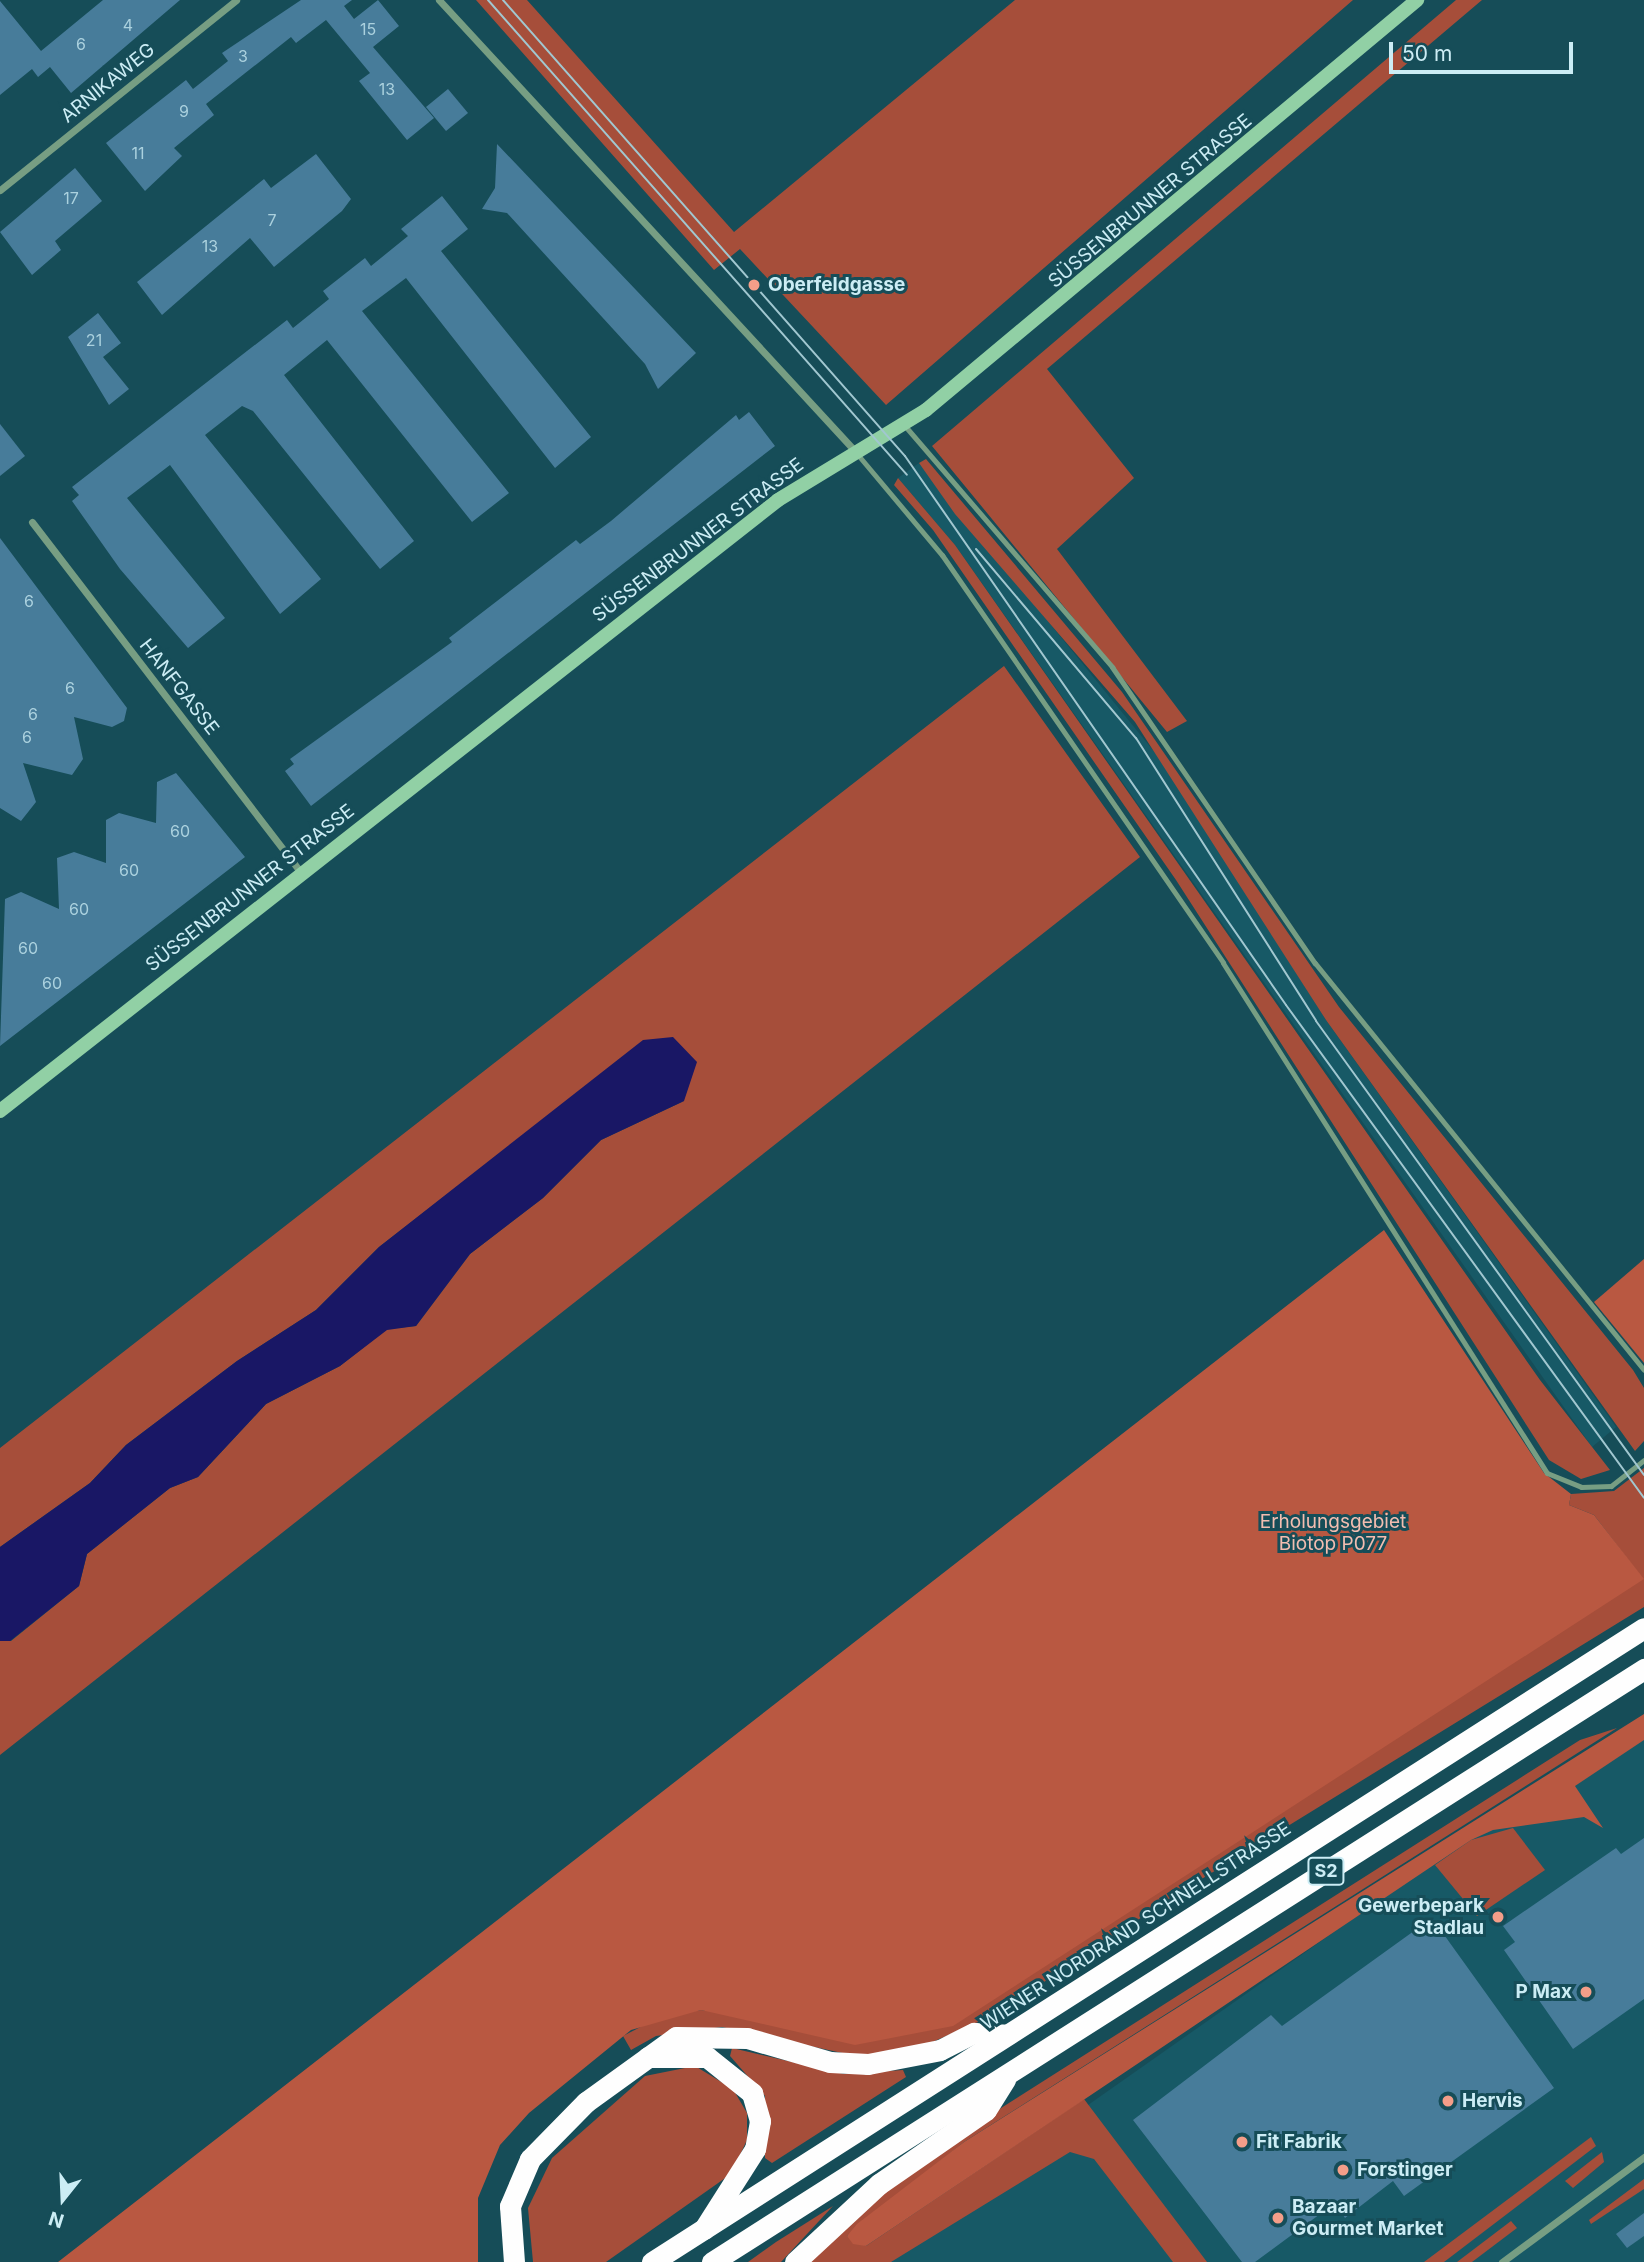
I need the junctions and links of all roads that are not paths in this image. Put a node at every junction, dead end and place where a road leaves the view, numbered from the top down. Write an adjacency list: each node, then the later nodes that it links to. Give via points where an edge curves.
1 (236, 0): 4 (street, ARNIKAWEG)
2 (439, 0): 6 (street)
3 (1417, 0): 5 (street, SÜSSENBRUNNER STRASSE)
4 (0, 190)
5 (904, 425): 6 (street, SÜSSENBRUNNER STRASSE); 10 (lane, via 1112,667 1315,963)
6 (856, 452): 8 (street, SÜSSENBRUNNER STRASSE, via 778,500); 11 (lane, via 942,555 1207,941 1547,1473 1581,1487 1611,1486)
7 (32, 522): 8 (street, HANFGASSE)
8 (301, 872): 9 (street, SÜSSENBRUNNER STRASSE)
9 (0, 1111)
10 (1644, 1370)
11 (1644, 1460)
12 (1644, 1628): 14 (highway, WIENER NORDRAND SCHNELLSTRASSE / S2)
13 (1644, 1669): 16 (highway, S2)
14 (1007, 2035): 15 (highway, via 974,2033 929,2054 868,2064 830,2062 710,2033 676,2037); 18 (highway, WIENER NORDRAND SCHNELLSTRASSE / S2)
15 (646, 2057): 18 (highway, via 707,2057 752,2093 760,2121 755,2149); 19 (highway, via 586,2102 530,2160 510,2206)
16 (1008, 2074): 21 (highway, S2); 22 (highway, via 986,2110 878,2184)
17 (1644, 2157): 23 (street)
18 (704, 2229): 20 (highway, WIENER NORDRAND SCHNELLSTRASSE / S2)
19 (514, 2262)
20 (652, 2262)
21 (712, 2262)
22 (795, 2262)
23 (1502, 2262)

